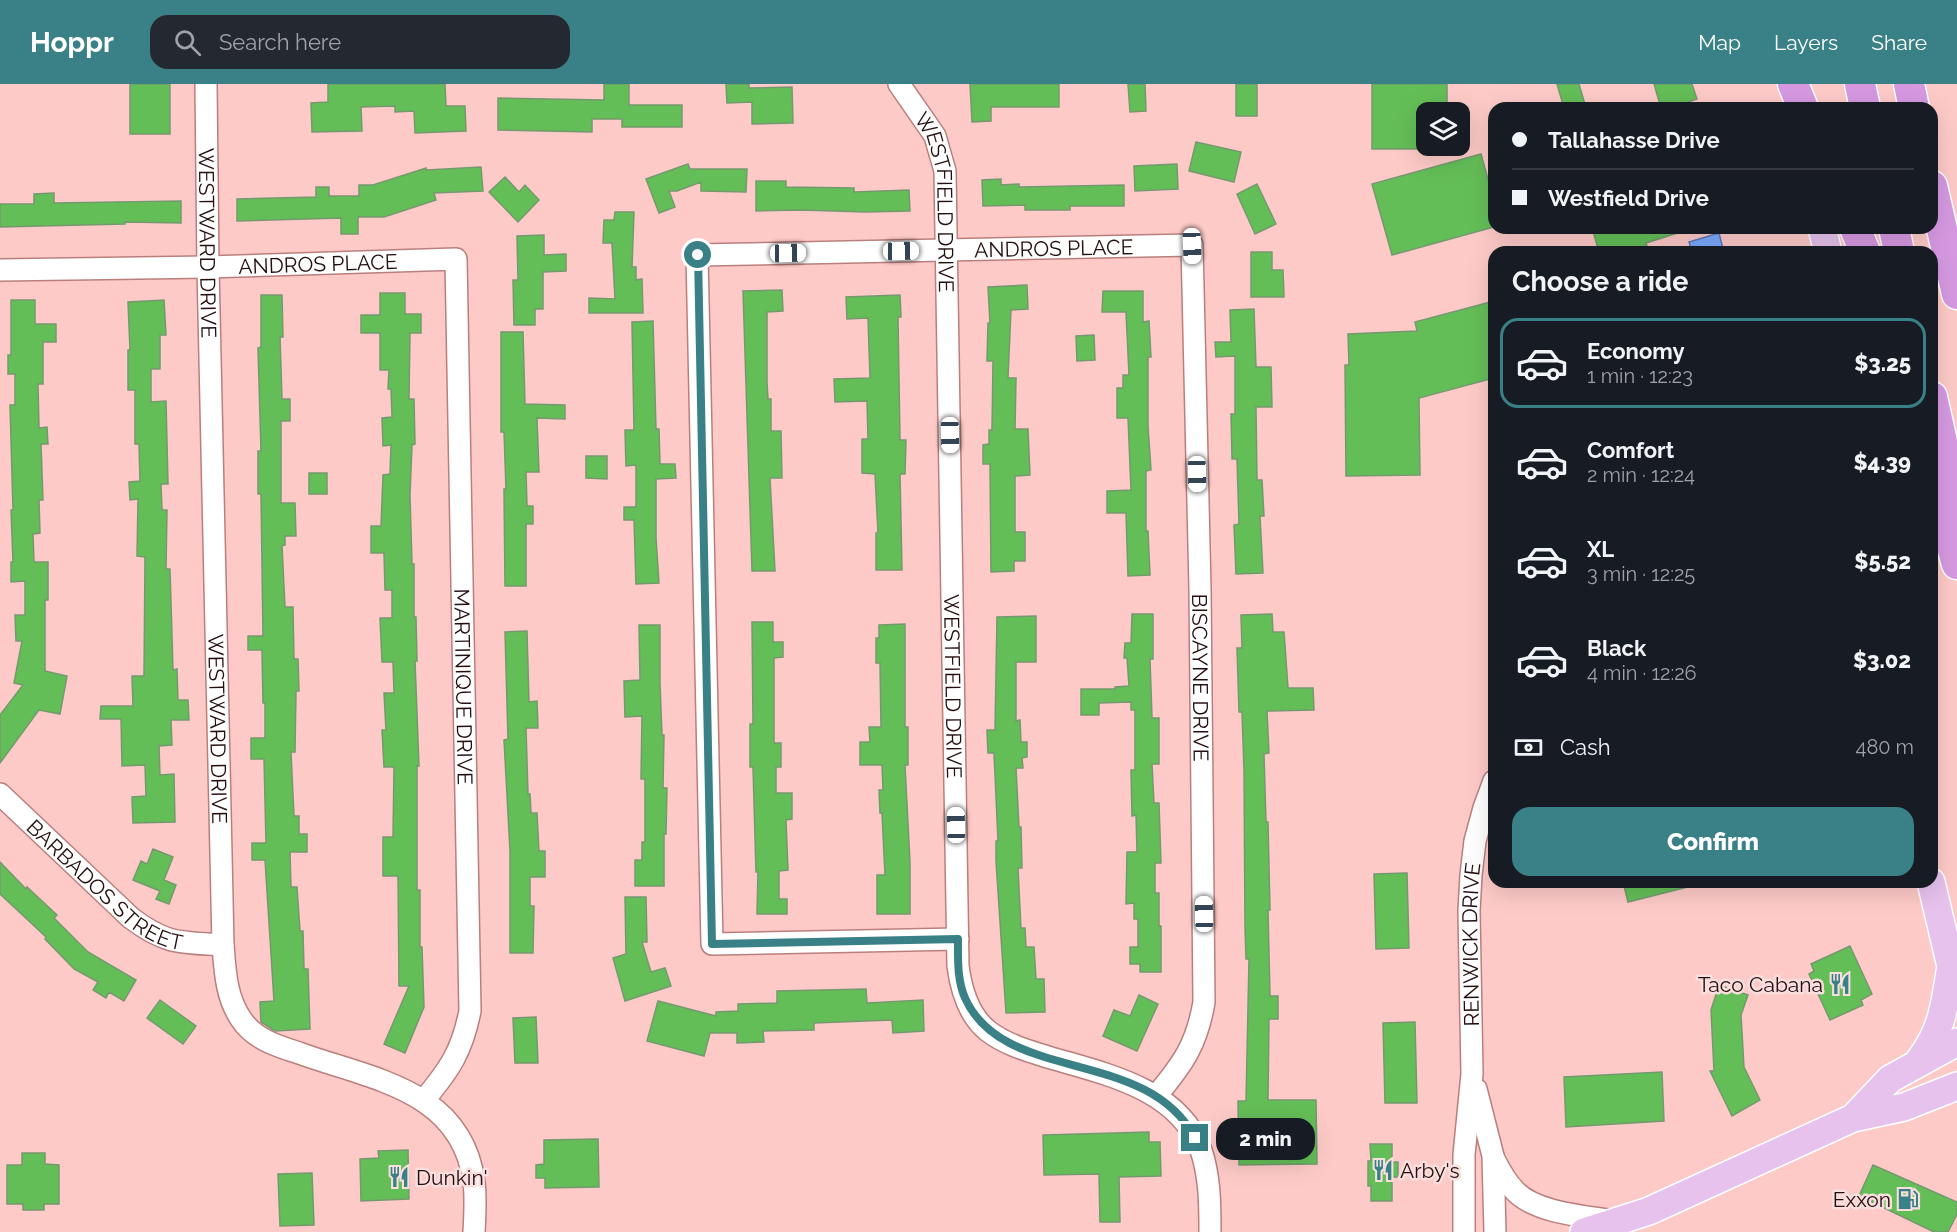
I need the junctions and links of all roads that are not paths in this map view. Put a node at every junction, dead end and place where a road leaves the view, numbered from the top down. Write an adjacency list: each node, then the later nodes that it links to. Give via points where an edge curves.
1 (206, 84): 15 (street, WESTWARD DRIVE)
2 (899, 84): 13 (street, WESTFIELD DRIVE, via 925,118 941,154)
3 (1782, 84): 7 (main road)
4 (1793, 84): 8 (highway)
5 (1860, 84): 9 (highway)
6 (1908, 84): 10 (highway)
7 (1788, 102)
8 (1800, 102)
9 (1864, 102)
10 (1912, 102)
11 (1938, 212): 17 (highway)
12 (1192, 246): 13 (street, ANDROS PLACE); 34 (street, BISCAYNE DRIVE, via 1204,1002 1194,1043)
13 (947, 250): 27 (street, WESTFIELD DRIVE); 27 (street, ANDROS PLACE, via 698,255 712,944)
14 (456, 259): 15 (street, ANDROS PLACE); 35 (street, MARTINIQUE DRIVE, via 470,1011 460,1050 446,1074)
15 (208, 267): 16 (street, ANDROS PLACE); 28 (street, WESTWARD DRIVE)
16 (0, 270)
17 (1957, 294)
18 (1938, 424): 20 (highway)
19 (1938, 498): 21 (highway)
20 (1957, 509)
21 (1957, 564)
22 (0, 794): 28 (street, BARBADOS STREET, via 149,932 178,942)
23 (1488, 797): 32 (street, RENWICK DRIVE, via 1470,875)
24 (1938, 874): 26 (main road)
25 (1932, 888): 29 (main road)
26 (1957, 917)
27 (958, 939): 34 (street, WESTFIELD DRIVE, via 958,966 965,998 986,1029 1021,1049 1135,1084)
28 (223, 945): 35 (street, WESTWARD DRIVE, via 226,985 242,1022 254,1032 266,1041 376,1078)
29 (1954, 980): 31 (main road, via 1938,1032)
30 (1957, 1042): 31 (main road)
31 (1914, 1067): 36 (main road, via 1890,1079)
32 (1472, 1074): 37 (street, RENWICK DRIVE); 41 (street, RENWICK DRIVE, via 1464,1155)
33 (1957, 1086): 36 (main road, via 1904,1107)
34 (1156, 1096): 40 (street, WESTFIELD DRIVE, via 1188,1126 1200,1149 1207,1172)
35 (423, 1100): 39 (street, WESTWARD DRIVE, via 448,1122 464,1146 474,1183)
36 (1853, 1118): 38 (main road)
37 (1493, 1156): 38 (street, RENWICK DRIVE, via 1516,1193 1533,1204); 42 (street, RENWICK DRIVE)
38 (1624, 1225): 43 (main road)
39 (474, 1232)
40 (1210, 1232)
41 (1464, 1232)
42 (1495, 1232)
43 (1584, 1232)

